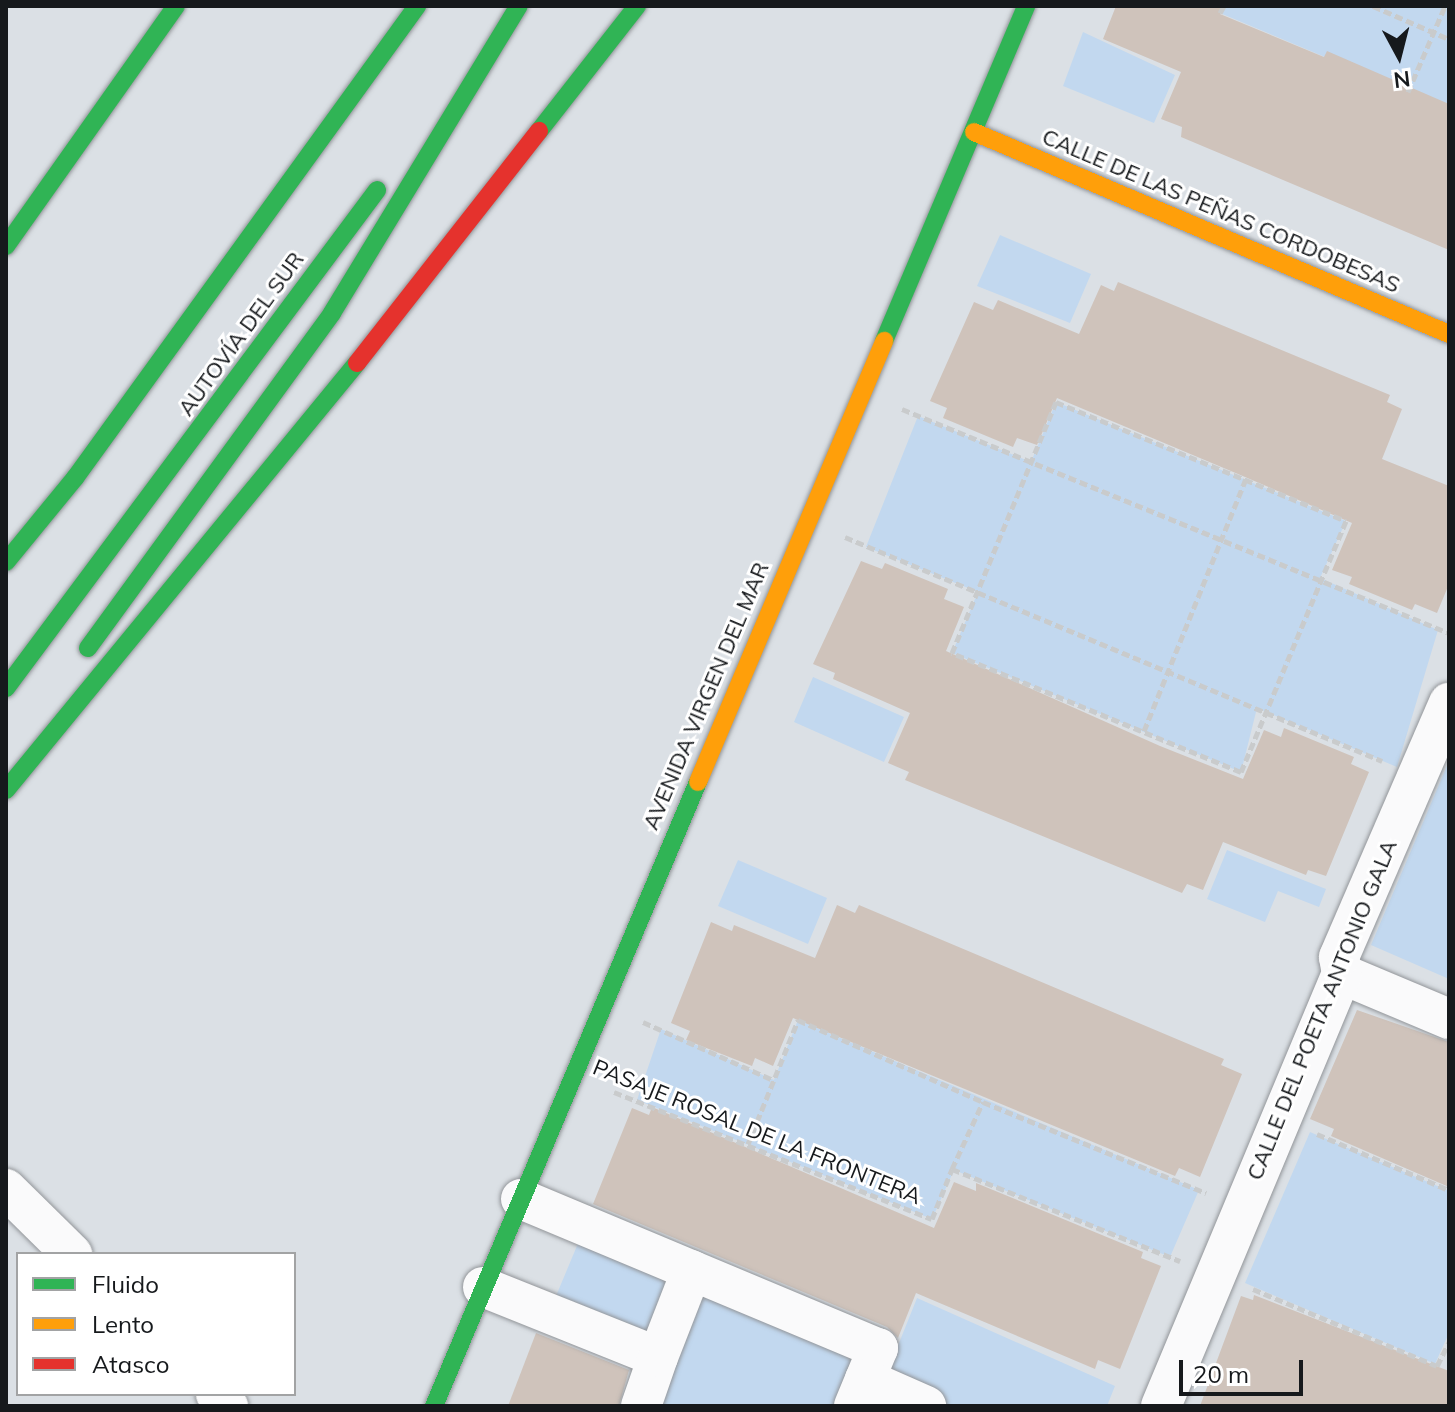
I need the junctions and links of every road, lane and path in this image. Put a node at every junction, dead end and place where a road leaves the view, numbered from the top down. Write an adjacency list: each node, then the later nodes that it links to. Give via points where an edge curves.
1 (176, 6): 17 (main road)
2 (417, 6): 24 (main road, via 121,415)
3 (511, 6): 15 (main road)
4 (519, 6): 28 (main road, via 332,313)
5 (637, 6): 35 (main road, via 346,377)
6 (1026, 6): 14 (main road, AVENIDA VIRGEN DEL MAR)
7 (1224, 6): 10 (path)
8 (1373, 6): 11 (path)
9 (1445, 6): 11 (path)
10 (1220, 13)
11 (1434, 32): 12 (path); 13 (path)
12 (1449, 39)
13 (1408, 92)
14 (974, 132): 18 (main road, CALLE DE LAS PEÑAS CORDOBESAS); 19 (main road, AVENIDA VIRGEN DEL MAR)
15 (418, 133)
16 (391, 171): 30 (main road, AUTOVÍA DEL SUR)
17 (6, 246)
18 (1449, 334)
19 (862, 392): 20 (path); 22 (main road, AVENIDA VIRGEN DEL MAR)
20 (1031, 462): 21 (path, via 1056,402); 23 (path); 26 (path)
21 (1246, 479): 23 (path); 25 (path, via 1346,521)
22 (807, 520): 26 (path); 37 (main road, AVENIDA VIRGEN DEL MAR)
23 (1221, 540): 25 (path); 29 (path)
24 (6, 562)
25 (1321, 581): 27 (path); 32 (path)
26 (978, 592): 29 (path); 33 (path, via 952,653)
27 (1449, 633)
28 (79, 659)
29 (1168, 671): 32 (path); 33 (path)
30 (6, 688)
31 (1449, 703): 34 (street, CALLE DEL POETA ANTONIO GALA)
32 (1266, 712): 33 (path, via 1241,772); 34 (path)
33 (1144, 731)
34 (1420, 777): 36 (street, CALLE DEL POETA ANTONIO GALA, via 1339,957)
35 (6, 790)
36 (1342, 974): 38 (street); 42 (street, CALLE DEL POETA ANTONIO GALA)
37 (601, 1005): 39 (main road, AVENIDA VIRGEN DEL MAR); 40 (path)
38 (1449, 1019)
39 (572, 1076): 43 (path, PASAJE ROSAL DE LA FRONTERA); 47 (main road, AVENIDA VIRGEN DEL MAR)
40 (773, 1080): 41 (path, via 798,1020); 43 (path)
41 (983, 1102): 44 (path); 48 (path)
42 (1279, 1118): 46 (path); 48 (street, CALLE DEL POETA ANTONIO GALA)
43 (748, 1144): 44 (path, PASAJE ROSAL DE LA FRONTERA, via 932,1219)
44 (952, 1169): 51 (path, PASAJE ROSAL DE LA FRONTERA)
45 (6, 1189): 49 (street)
46 (1449, 1190)
47 (521, 1199): 50 (street); 52 (main road, AVENIDA VIRGEN DEL MAR)
48 (1240, 1207): 51 (street, CALLE DEL POETA ANTONIO GALA)
49 (70, 1252)
50 (692, 1270): 54 (street); 55 (street, via 878,1348)
51 (1213, 1272): 53 (path, PASAJE ROSAL DE LA FRONTERA, via 1437,1366); 59 (street, CALLE DEL POETA ANTONIO GALA)
52 (483, 1287): 54 (street); 56 (main road, AVENIDA VIRGEN DEL MAR)
53 (1449, 1342)
54 (658, 1357): 57 (street)
55 (860, 1393): 58 (street)
56 (434, 1406)
57 (641, 1406)
58 (926, 1406)
59 (1161, 1406)

